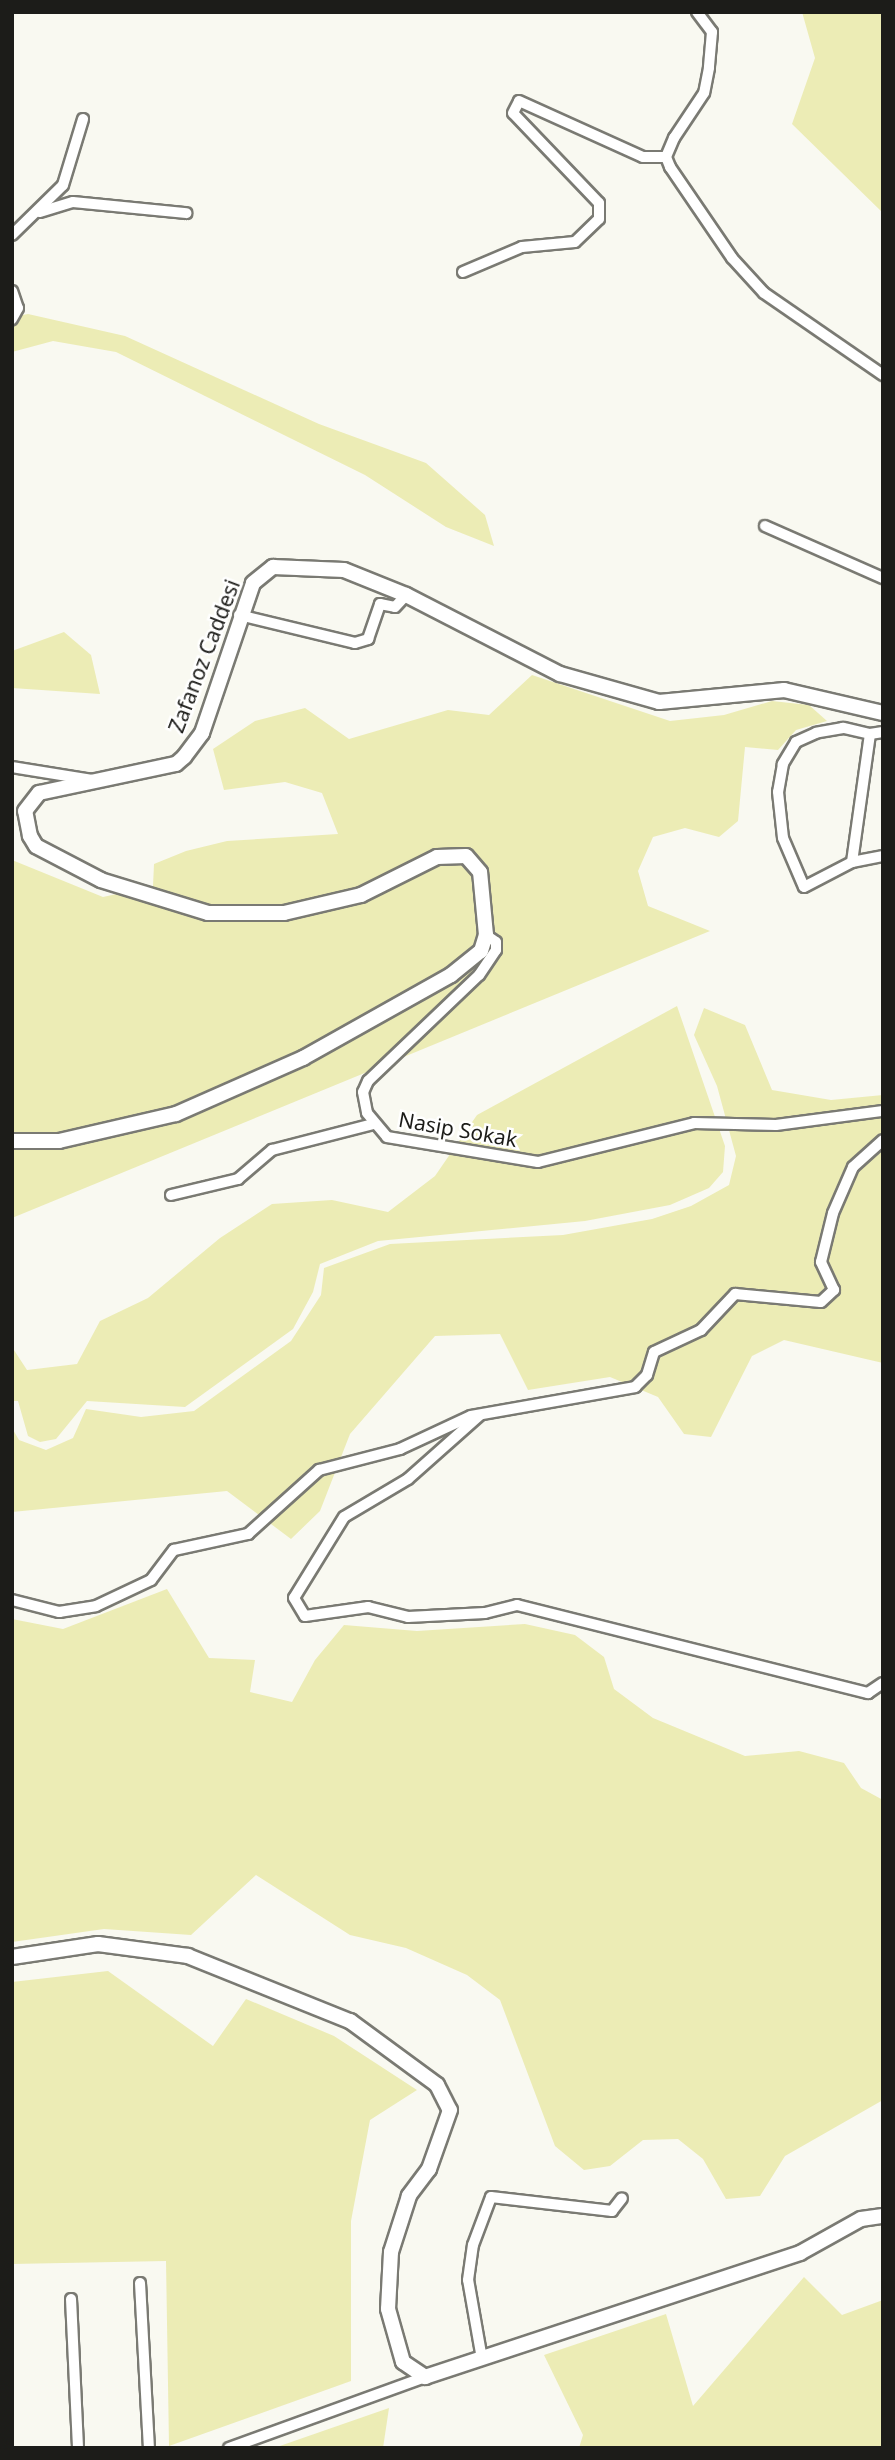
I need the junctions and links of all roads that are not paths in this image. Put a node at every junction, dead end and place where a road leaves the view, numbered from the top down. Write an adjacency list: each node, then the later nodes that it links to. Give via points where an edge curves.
1 (697, 12): 3 (street, via 712,32 707,80)
2 (83, 119): 4 (street, via 63,185)
3 (666, 157): 7 (street, via 643,157 519,101 513,113 599,202 599,219 575,242 522,247); 10 (street, via 732,258 764,293)
4 (40, 212): 5 (street, via 73,202); 6 (street)
5 (186, 212)
6 (12, 235)
7 (463, 272)
8 (12, 291): 9 (street, via 18,308)
9 (12, 319)
10 (883, 375)
11 (765, 526): 12 (street)
12 (883, 578)
13 (406, 595): 14 (street, Zafanoz Caddesi, via 344,570 289,563 261,573); 14 (street, via 394,607 380,604 368,639 355,643); 15 (street, Zafanoz Caddesi, via 560,674 659,702 784,690)
14 (239, 615): 19 (street, Zafanoz Caddesi, via 202,733 184,757 176,764)
15 (883, 713)
16 (883, 732): 17 (street)
17 (870, 734): 21 (street); 21 (street, via 843,728 796,742 783,764 778,793 783,838 804,887)
18 (12, 767): 19 (street)
19 (92, 780): 22 (street, Zafanoz Caddesi, via 39,793 25,811 25,825 36,846 101,880 189,911 270,915 361,895 438,857 466,856 480,872)
20 (883, 856): 21 (street)
21 (852, 862)
22 (486, 935): 24 (street, via 496,942 496,950 480,975 368,1082 364,1100); 26 (street, via 481,951 451,975 303,1058 176,1114 59,1141)
23 (883, 1111): 24 (street, Nasip Sokak, via 755,1123 694,1123 538,1162 398,1141)
24 (373, 1124): 27 (street, Nasip Sokak, via 272,1150 238,1179)
25 (883, 1140): 28 (street, via 853,1167 833,1213 821,1262 834,1290 821,1302 735,1294 701,1330 654,1352 647,1375 635,1387)
26 (12, 1141)
27 (171, 1195)
28 (480, 1415): 29 (street, via 400,1449 319,1469 248,1534 174,1550 151,1580 96,1605 59,1612); 30 (street, via 408,1479 344,1517 294,1598 304,1616 368,1607 408,1617 434,1616 517,1605 868,1693)
29 (12, 1600)
30 (883, 1683)
31 (12, 1957): 37 (street, via 98,1944 188,1956 350,2021 437,2085 450,2110 429,2169 409,2196 391,2252 388,2309 403,2362)
32 (622, 2198): 36 (street, via 612,2211 491,2197 473,2245 468,2280)
33 (883, 2216): 36 (street, via 860,2220 800,2253)
34 (140, 2283): 39 (street)
35 (71, 2299): 38 (street)
36 (482, 2359): 37 (street)
37 (425, 2377): 40 (street)
38 (78, 2448)
39 (149, 2448)
40 (229, 2448)

